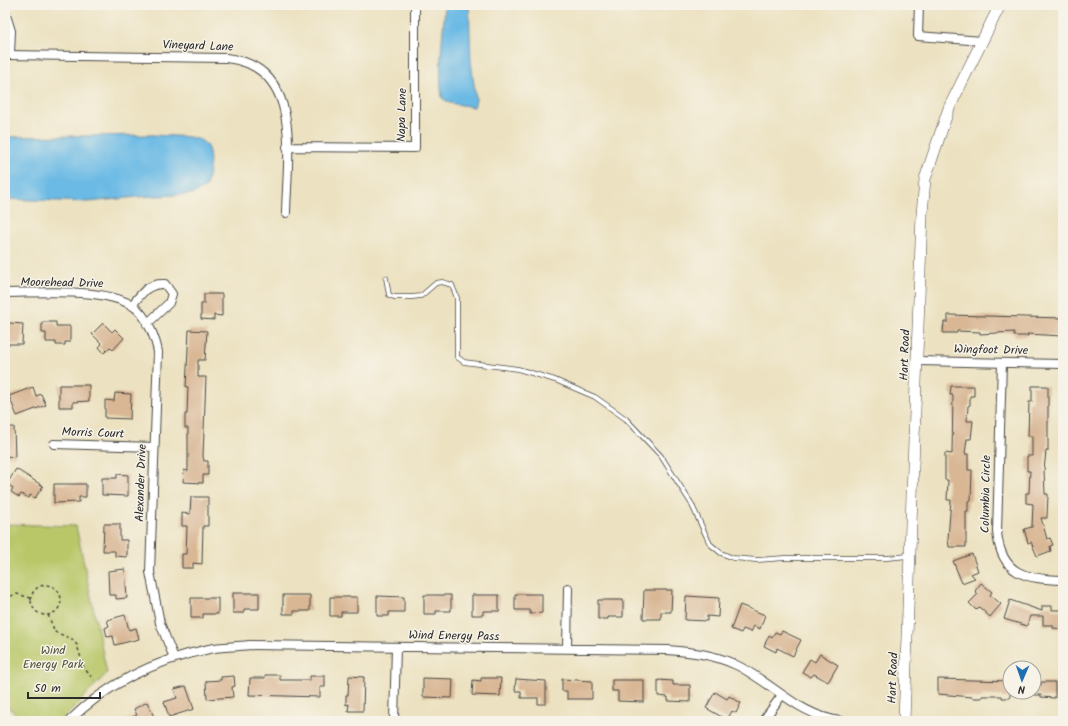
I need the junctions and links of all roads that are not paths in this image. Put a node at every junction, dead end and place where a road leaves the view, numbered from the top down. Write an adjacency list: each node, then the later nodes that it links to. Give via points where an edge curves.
1 (415, 5): 7 (street, Napa Lane, via 415,148)
2 (919, 5): 5 (street, via 918,36)
3 (1000, 5): 5 (street, Hart Road)
4 (5, 12): 6 (street, via 11,31)
5 (982, 41): 14 (street, Hart Road, via 950,108 925,179)
6 (7, 54): 7 (street, Vineyard Lane, via 242,60 253,64 266,74 278,90 286,112)
7 (287, 147): 8 (street, Vineyard Lane)
8 (286, 213)
9 (386, 278): 19 (lane, via 389,295 394,297 421,296 442,282 452,285 457,298 460,360 518,369 555,380 594,397 626,419 661,456 691,503 710,544 721,553 733,558 757,560)
10 (5, 293): 11 (street, Moorehead Drive, via 111,296)
11 (132, 305): 12 (street, Moorehead Drive); 13 (street, via 145,289 156,284 165,284 172,294 169,303)
12 (139, 311): 13 (street, Alexander Drive)
13 (147, 324): 18 (street, Alexander Drive, via 156,341 158,352)
14 (918, 361): 15 (street, Wingfoot Drive); 19 (street, Hart Road)
15 (1002, 363): 16 (street, Wingfoot Drive); 20 (street, Columbia Circle, via 998,546 1004,559 1021,574 1033,578)
16 (1063, 364)
17 (54, 444): 18 (street, Morris Court)
18 (154, 447): 24 (street, Alexander Drive, via 150,572 160,623)
19 (910, 556): 30 (street, Hart Road)
20 (1063, 580)
21 (568, 588): 23 (street)
22 (396, 647): 23 (street, Wind Energy Pass); 24 (street, Wind Energy Pass, via 248,646 210,649); 27 (street)
23 (567, 649): 25 (street, Wind Energy Pass, via 702,653 734,664)
24 (174, 658): 26 (street, Wind Energy Pass, via 117,684)
25 (782, 695): 28 (street); 29 (street, Wind Energy Pass, via 810,712)
26 (69, 721)
27 (394, 721)
28 (764, 721)
29 (841, 721)
30 (904, 721)

